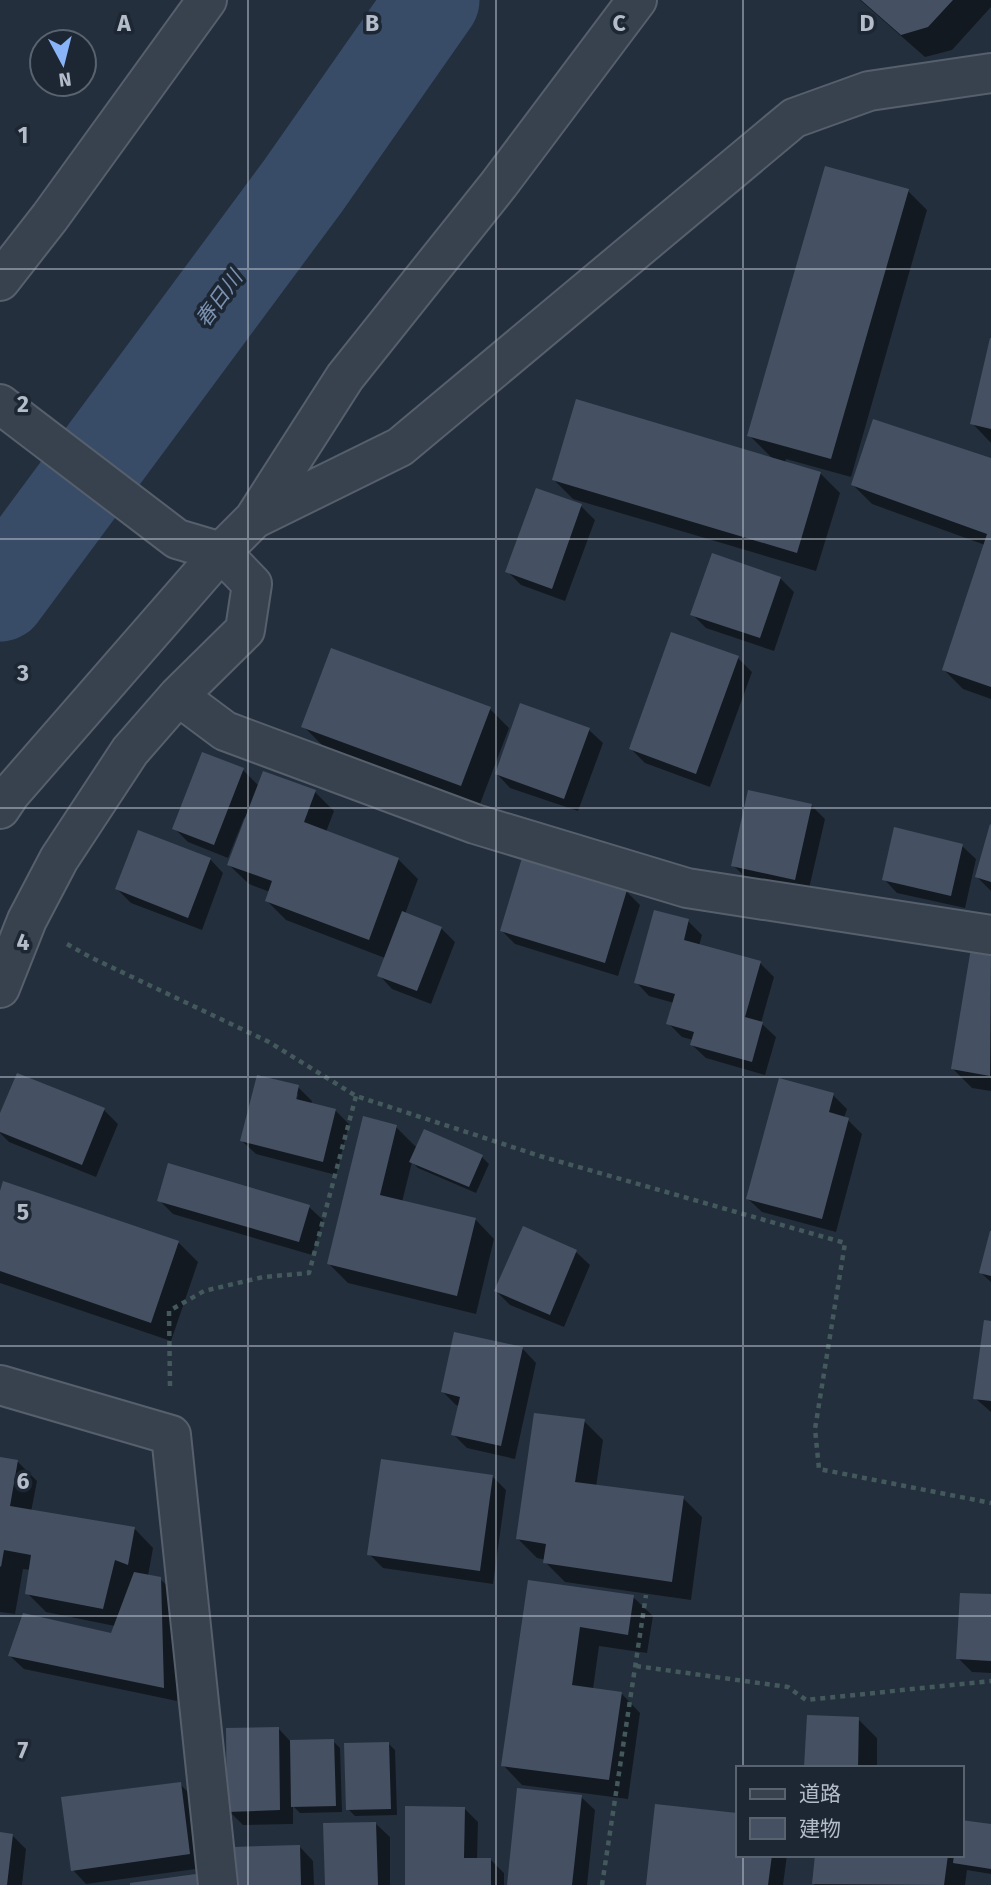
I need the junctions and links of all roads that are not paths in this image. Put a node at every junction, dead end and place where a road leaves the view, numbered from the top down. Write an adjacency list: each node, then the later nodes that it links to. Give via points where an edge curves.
1 (207, 0): 4 (street)
2 (637, 0): 6 (street, via 499,184 345,377)
3 (991, 73): 6 (street, via 869,91 794,118 400,447)
4 (0, 281)
5 (0, 404): 7 (street, via 177,538)
6 (254, 519): 7 (street)
7 (221, 552): 8 (street, via 252,584 245,631); 9 (street)
8 (178, 696): 10 (street, via 225,731 475,824 687,888); 11 (street, via 130,751 59,859 27,920)
9 (0, 809)
10 (991, 935)
11 (0, 988)
12 (0, 1385): 13 (street, via 171,1435)
13 (218, 1885)

